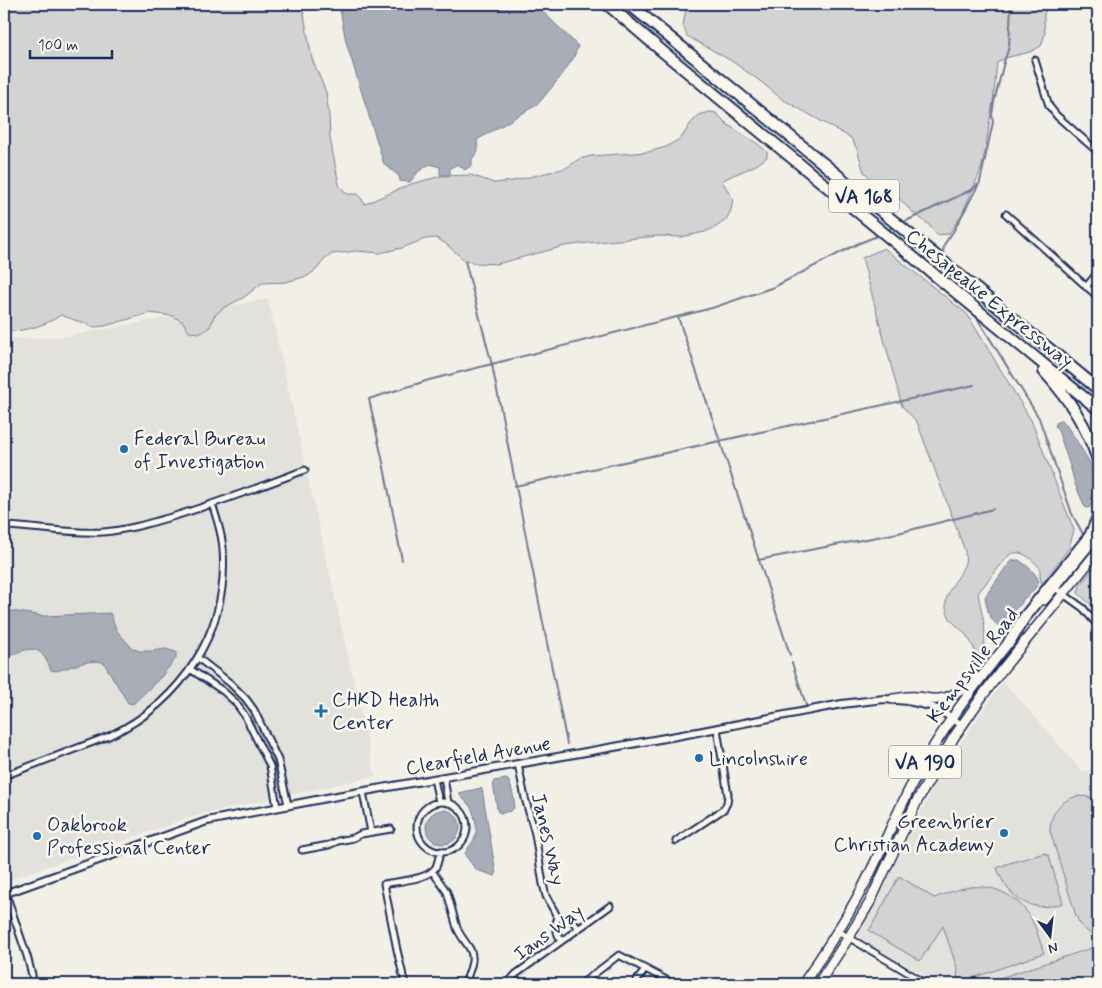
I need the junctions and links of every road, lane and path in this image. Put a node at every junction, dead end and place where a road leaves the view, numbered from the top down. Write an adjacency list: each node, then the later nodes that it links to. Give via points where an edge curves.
1 (607, 4): 9 (highway, Chesapeake Expressway / VA 168)
2 (629, 4): 10 (highway, Chesapeake Expressway / VA 168)
3 (1035, 60): 4 (street, via 1049,106)
4 (1098, 152)
5 (1006, 214): 7 (street)
6 (1098, 272): 7 (street)
7 (1086, 287): 8 (street)
8 (1098, 297)
9 (973, 307): 11 (highway, Chesapeake Expressway / VA 168); 12 (highway, via 1036,363 1055,385 1081,422)
10 (1098, 389)
11 (1098, 409)
12 (1098, 460)
13 (305, 470): 14 (street)
14 (212, 504): 16 (street, via 112,531 65,532); 24 (street, via 223,547 222,585 215,619)
15 (1098, 517): 22 (highway, via 1090,536 1024,618)
16 (4, 526)
17 (1098, 534): 19 (main road, Kempsville Road / VA 190)
18 (1098, 551): 20 (main road, Kempsville Road / VA 190)
19 (1055, 588): 20 (street); 22 (main road, Kempsville Road / VA 190)
20 (1064, 594): 21 (street, via 1083,608); 28 (main road, Kempsville Road / VA 190, via 996,677)
21 (1098, 626)
22 (1009, 642): 23 (main road, Kempsville Road / VA 190)
23 (998, 656): 26 (main road, via 953,695 937,700 916,696); 27 (main road, Kempsville Road / VA 190)
24 (198, 658): 25 (street); 37 (street, via 230,683 254,710 278,760)
25 (190, 669): 31 (street, via 154,709 125,728); 38 (street, via 223,691 245,716 270,766)
26 (893, 699): 27 (street, Clearfield Avenue, via 930,706); 29 (street, Clearfield Avenue, via 851,703)
27 (952, 718): 28 (street, Clearfield Avenue); 49 (main road, Kempsville Road / VA 190, via 915,779)
28 (962, 725): 50 (main road, Kempsville Road / VA 190, via 926,784 879,884)
29 (717, 729): 30 (street, Clearfield Avenue); 41 (street, via 727,803 724,809)
30 (518, 764): 32 (street, Clearfield Avenue); 47 (street, Janes Way, via 546,896)
31 (4, 776)
32 (444, 777): 33 (street, Clearfield Avenue); 36 (street)
33 (434, 779): 34 (street, Clearfield Avenue); 35 (street)
34 (363, 792): 37 (street, Clearfield Avenue); 40 (street)
35 (439, 802): 36 (street); 43 (street, via 422,812 417,827 422,842)
36 (448, 803): 43 (street, via 459,808 464,815 467,831 459,845 452,850)
37 (288, 805): 38 (street, Clearfield Avenue)
38 (277, 808): 45 (street, Clearfield Avenue, via 207,821)
39 (391, 829): 40 (street)
40 (371, 832): 42 (street)
41 (676, 841)
42 (302, 850)
43 (440, 851): 44 (street, via 436,867)
44 (432, 870): 54 (street, via 427,875 384,884); 55 (street, via 447,892 459,934 472,956)
45 (4, 892): 53 (street, via 27,956)
46 (610, 906): 48 (street, Ians Way)
47 (558, 918): 48 (street, via 570,918); 51 (street, Janes Way, via 555,926)
48 (578, 928): 51 (street, Ians Way)
49 (838, 931): 50 (street); 60 (main road, Kempsville Road / VA 190)
50 (849, 937): 61 (main road, Kempsville Road / VA 190); 62 (street)
51 (561, 941): 56 (street, Ians Way)
52 (645, 970): 57 (street, via 618,955); 58 (street); 59 (street)
53 (33, 984)
54 (406, 984)
55 (464, 984)
56 (507, 984)
57 (581, 984)
58 (634, 984)
59 (674, 984)
60 (803, 984)
61 (818, 984)
62 (927, 984)

